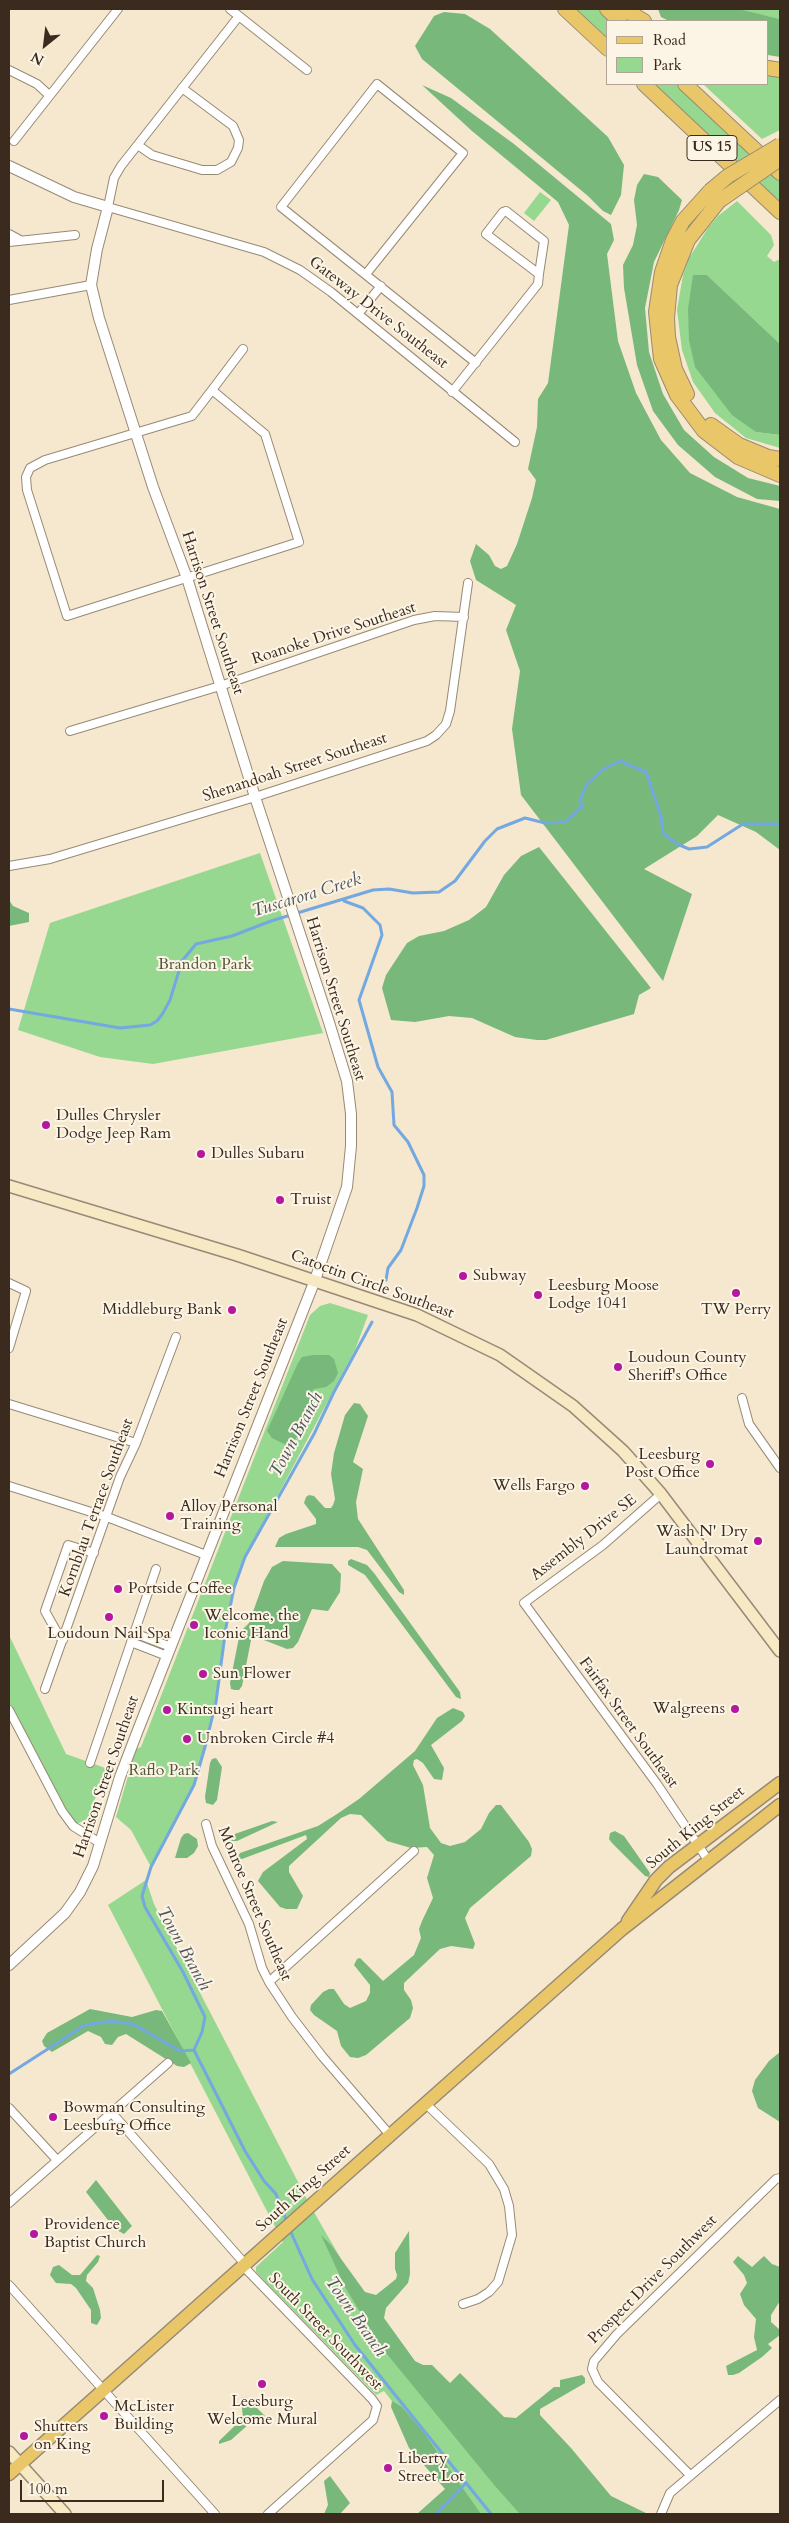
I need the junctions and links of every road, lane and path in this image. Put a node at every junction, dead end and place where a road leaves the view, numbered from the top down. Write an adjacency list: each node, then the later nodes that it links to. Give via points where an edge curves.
1 (118, 9): 15 (street)
2 (230, 9): 6 (street)
3 (565, 9): 9 (highway)
4 (607, 9): 7 (highway)
5 (624, 9): 8 (highway)
6 (239, 16): 11 (street); 14 (street)
7 (619, 20)
8 (642, 20)
9 (606, 47)
10 (9, 70): 15 (street, via 37,84)
11 (308, 70)
12 (645, 85): 24 (highway, US 15)
13 (686, 85): 21 (highway, US 15)
14 (182, 88): 18 (street); 18 (street, via 233,126 239,140 231,162 217,170 202,170 152,154)
15 (50, 95): 16 (street)
16 (14, 141)
17 (780, 145): 22 (highway, bridge, via 735,171)
18 (139, 146): 23 (street, via 114,178)
19 (780, 159): 22 (highway, bridge)
20 (9, 166): 23 (street, Gateway Drive Southeast, via 74,197)
21 (780, 174)
22 (714, 196): 41 (highway, via 674,270 666,318 670,353 682,386 700,415 738,446); 42 (highway, via 683,221 662,272 656,312 662,360 676,395 704,431 738,457)
23 (108, 206): 31 (street, Harrison Street Southeast); 34 (street, Gateway Drive Southeast, via 264,252 317,280)
24 (780, 212)
25 (9, 234): 27 (street)
26 (75, 234): 27 (street)
27 (20, 240): 28 (street)
28 (9, 242)
29 (366, 274): 29 (street, via 463,153 377,84 281,207); 32 (street)
30 (539, 274): 30 (street, via 486,234 503,212 506,211 544,241); 36 (street, via 538,284)
31 (91, 285): 33 (street); 39 (street, Harrison Street Southeast)
32 (381, 286): 34 (street); 36 (street)
33 (9, 300)
34 (358, 314): 38 (street, Gateway Drive Southeast)
35 (243, 349): 37 (street)
36 (476, 363): 38 (street)
37 (212, 390): 39 (street, via 192,416); 43 (street, via 265,434 299,542)
38 (452, 392): 40 (street, Gateway Drive Southeast)
39 (136, 432): 43 (street, Harrison Street Southeast); 43 (street, via 45,460 35,464 27,473 27,490 67,616)
40 (515, 442)
41 (780, 459)
42 (780, 475)
43 (187, 578): 46 (street, Harrison Street Southeast)
44 (468, 583): 45 (street, Shenandoah Street Southeast)
45 (464, 617): 46 (street, Roanoke Drive Southeast, via 435,616 414,620); 48 (street, Shenandoah Street Southeast, via 450,710 446,724 436,735 427,741)
46 (220, 686): 47 (street, Roanoke Drive Southeast); 48 (street, Harrison Street Southeast)
47 (70, 731)
48 (255, 797): 49 (street, Shenandoah Street Southeast, via 50,859); 51 (street, Harrison Street Southeast, via 343,1068 351,1114 347,1187)
49 (9, 866)
50 (9, 1186): 51 (main road, Catoctin Circle Southeast)
51 (315, 1280): 61 (main road, Catoctin Circle Southeast, via 439,1324 520,1367 598,1428); 64 (street, Harrison Street Southeast)
52 (9, 1282): 53 (street, via 26,1291)
53 (12, 1328): 55 (street)
54 (176, 1336): 58 (street, Kornblau Terrace Southeast)
55 (9, 1348)
56 (742, 1398): 59 (street, via 749,1424)
57 (9, 1404): 58 (street)
58 (136, 1443): 62 (street, Kornblau Terrace Southeast)
59 (780, 1468)
60 (9, 1486): 62 (street)
61 (661, 1494): 66 (street, Assembly Drive SE, via 603,1544); 71 (main road, Catoctin Circle Southeast)
62 (107, 1516): 63 (street, Kornblau Terrace Southeast); 64 (street)
63 (94, 1553): 68 (street, Kornblau Terrace Southeast); 68 (street, via 68,1545 46,1611)
64 (206, 1555): 70 (street, Harrison Street Southeast)
65 (156, 1569): 67 (street)
66 (524, 1603): 79 (street, Fairfax Street Southeast)
67 (134, 1633): 69 (street); 70 (street)
68 (64, 1640): 72 (street, Kornblau Terrace Southeast)
69 (131, 1642): 70 (street); 74 (street)
70 (169, 1651): 78 (street, Harrison Street Southeast, via 120,1777)
71 (780, 1651)
72 (45, 1689)
73 (9, 1710): 78 (street, via 62,1811 73,1826)
74 (90, 1763)
75 (780, 1783): 79 (main road, South King Street)
76 (780, 1805): 81 (main road, South King Street)
77 (206, 1824): 84 (street, Monroe Street Southeast, via 212,1846 249,1924)
78 (100, 1843): 83 (street, Harrison Street Southeast, via 74,1902 54,1925)
79 (698, 1844): 81 (street, Fairfax Street Southeast); 82 (main road, South King Street, via 656,1880)
80 (414, 1851): 84 (street)
81 (708, 1860): 82 (main road, South King Street)
82 (622, 1929): 86 (main road, South King Street)
83 (9, 1965)
84 (269, 1982): 89 (street, Monroe Street Southeast, via 322,2056)
85 (168, 2063): 88 (street)
86 (426, 2104): 89 (main road, South King Street); 95 (street, via 489,2164 509,2206 512,2235 498,2282 484,2296)
87 (9, 2108): 90 (street)
88 (112, 2113): 90 (street); 93 (street, South Street Southwest)
89 (390, 2135): 93 (main road, South King Street)
90 (57, 2160): 92 (street)
91 (780, 2178): 101 (street, Prospect Drive Southwest, via 617,2334 594,2361 592,2368 598,2382)
92 (9, 2203)
93 (244, 2265): 96 (main road, South King Street); 104 (street, South Street Southwest, via 376,2406 373,2420)
94 (9, 2285): 96 (street)
95 (463, 2304)
96 (104, 2391): 99 (main road, South King Street); 103 (street)
97 (780, 2400): 101 (street)
98 (9, 2452): 99 (main road)
99 (20, 2465): 100 (main road, South King Street); 102 (main road)
100 (9, 2474)
101 (690, 2475): 105 (street, via 670,2493)
102 (65, 2514)
103 (215, 2514)
104 (268, 2514)
105 (661, 2514)

